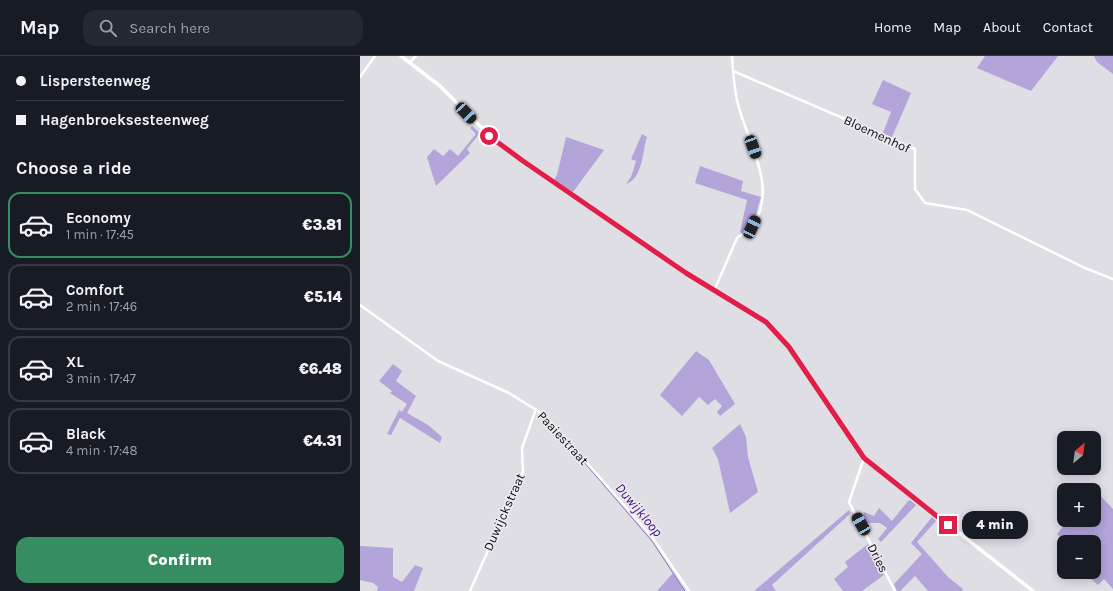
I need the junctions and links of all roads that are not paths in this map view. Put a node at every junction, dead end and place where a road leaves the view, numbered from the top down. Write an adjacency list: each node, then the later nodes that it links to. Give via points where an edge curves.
1 (374, 56): 7 (street)
2 (401, 56): 5 (street)
3 (416, 56): 5 (street)
4 (732, 56): 6 (street)
5 (410, 62): 9 (street, via 446,91 496,142)
6 (733, 71): 8 (street, Bloemenhof, via 915,149 915,189 925,203 967,210 1085,268); 9 (street, via 739,108 756,157 763,189 762,201 752,227 746,234 737,238)
7 (360, 77)
8 (1113, 279)
9 (713, 291): 12 (street, via 756,315 782,338)
10 (360, 304): 11 (street, Paaiestraat, via 438,361 509,393)
11 (536, 409): 13 (street, Duwijckstraat, via 522,448 523,472); 14 (street, Paaiestraat, via 652,536)
12 (864, 458): 15 (street, Dries, via 849,502); 16 (street)
13 (470, 591)
14 (689, 591)
15 (895, 591)
16 (1033, 591)

